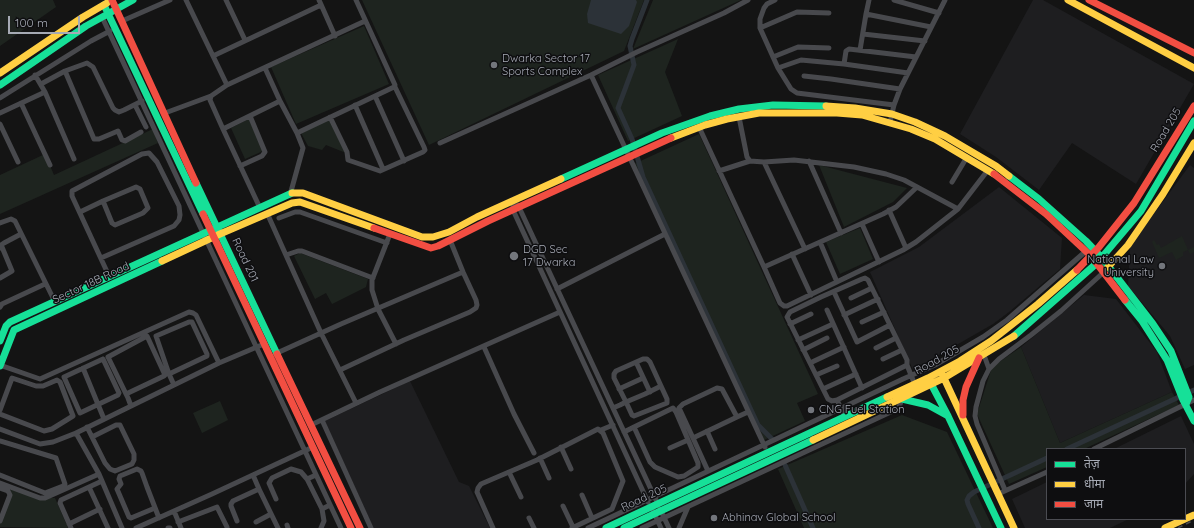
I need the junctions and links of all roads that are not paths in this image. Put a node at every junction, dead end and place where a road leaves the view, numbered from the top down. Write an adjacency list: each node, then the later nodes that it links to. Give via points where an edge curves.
1 (113, 0): 15 (main road); 16 (main road, Road 201)
2 (133, 0): 16 (main road)
3 (170, 0): 21 (street)
4 (186, 0): 33 (street)
5 (226, 0): 28 (street)
6 (356, 0): 22 (street)
7 (748, 0): 44 (street)
8 (774, 0): 24 (street, via 764,8)
9 (869, 0): 19 (street)
10 (894, 0): 18 (street)
11 (945, 0): 18 (street)
12 (1068, 0): 39 (main road)
13 (1089, 0): 32 (main road)
14 (320, 2): 27 (street); 28 (street)
15 (104, 5): 20 (main road, Road 201); 41 (main road)
16 (116, 10): 20 (main road); 21 (main road, Road 201)
17 (829, 13): 24 (street, via 797,12)
18 (938, 13): 23 (street)
19 (866, 14): 23 (street); 26 (street)
20 (105, 15): 25 (main road, Road 201); 47 (main road)
21 (122, 21): 63 (main road, Road 201)
22 (365, 21): 27 (street); 49 (street)
23 (931, 27): 29 (street)
24 (760, 28): 34 (street)
25 (112, 30): 43 (street); 55 (street); 107 (main road, Road 201)
26 (863, 34): 29 (street); 31 (street)
27 (335, 36): 37 (street)
28 (245, 40): 33 (street)
29 (925, 41): 35 (street)
30 (829, 48): 34 (street, via 798,47)
31 (860, 50): 35 (street); 36 (street, via 846,50)
32 (1194, 53)
33 (213, 56): 48 (street)
34 (773, 57): 38 (street)
35 (916, 58): 42 (street)
36 (844, 64): 38 (street, via 801,60); 42 (street)
37 (265, 68): 48 (street); 56 (street)
38 (778, 68): 59 (street, via 788,86 797,93)
39 (1194, 68)
40 (65, 71): 46 (street); 58 (street, via 83,63 90,64 114,109 121,111); 74 (street, via 94,139 118,131 125,141)
41 (0, 73)
42 (908, 73): 50 (street)
43 (35, 75): 46 (street); 54 (street)
44 (591, 75): 76 (street); 78 (street)
45 (804, 76): 50 (street)
46 (41, 84): 51 (street)
47 (0, 85)
48 (227, 85): 52 (street)
49 (394, 87): 53 (street); 82 (street, via 425,149)
50 (900, 89): 59 (street)
51 (45, 92): 57 (street); 81 (street)
52 (211, 96): 63 (street); 73 (street, via 210,100)
53 (375, 96): 60 (street); 82 (street)
54 (0, 98)
55 (142, 101): 58 (street); 107 (street)
56 (280, 102): 65 (street); 75 (street)
57 (21, 103): 62 (street); 87 (street)
58 (135, 105): 71 (street)
59 (894, 105): 64 (street)
60 (355, 106): 66 (street); 89 (street)
61 (1194, 106): 119 (main road, Road 205, via 1134,203)
62 (0, 113)
63 (165, 113): 106 (main road, Road 201)
64 (892, 114): 69 (street); 78 (main road, via 855,108 773,105 739,109 662,133); 119 (main road, via 945,136 996,166 1086,240)
65 (250, 116): 73 (street); 88 (street, via 265,152 262,156)
66 (330, 117): 75 (street); 89 (street, via 348,160 377,171)
67 (739, 117): 69 (main road, via 759,113 824,113 862,115); 72 (main road); 83 (street)
68 (1194, 121): 123 (main road, Road 205, via 1141,210)
69 (890, 122): 80 (main road, via 935,139)
70 (0, 125): 85 (street)
71 (146, 127)
72 (699, 127): 79 (main road); 91 (street)
73 (223, 129): 88 (street)
74 (141, 132)
75 (297, 133): 94 (street, via 303,150)
76 (440, 143)
77 (1194, 143): 127 (main road, via 1128,245)
78 (627, 149): 79 (street); 96 (main road)
79 (630, 156): 98 (main road); 111 (street)
80 (967, 157): 90 (main road); 92 (street)
81 (74, 159)
82 (404, 161): 89 (street)
83 (750, 161): 86 (street); 91 (street)
84 (809, 161): 86 (street); 93 (street, via 886,174); 108 (street)
85 (18, 162)
86 (764, 162): 118 (street)
87 (50, 165)
88 (240, 166): 97 (street)
89 (383, 169)
90 (988, 170): 99 (street); 119 (main road, via 1046,214)
91 (719, 171): 126 (street)
92 (952, 182)
93 (917, 187): 99 (street); 100 (street, via 907,198)
94 (290, 195): 96 (main road, via 303,193 427,238 441,236); 97 (main road)
95 (103, 201): 95 (street, via 112,224 115,225 143,213 148,208 140,189 136,187); 101 (street)
96 (513, 201): 98 (street)
97 (260, 208): 106 (main road)
98 (516, 208): 113 (main road); 136 (street); 146 (street)
99 (958, 209): 117 (street)
100 (889, 210): 105 (street); 117 (street)
101 (80, 212): 122 (street); 122 (street, via 71,193 74,189 146,153 157,162 179,206 180,215 175,225)
102 (267, 213): 106 (main road); 110 (main road, via 300,202); 121 (street)
103 (279, 218): 114 (street, via 300,212)
104 (0, 223): 109 (street, via 13,220)
105 (862, 224): 108 (street); 124 (street)
106 (219, 230): 107 (main road, Sector 18B Road); 112 (main road, Sector 18B Road); 167 (main road, Road 201)
107 (207, 232): 112 (main road, Road 201); 129 (main road, Sector 18B Road)
108 (841, 233): 115 (street)
109 (21, 234): 116 (street, via 2,244); 134 (street)
110 (390, 234): 113 (main road, via 429,248); 114 (street)
111 (665, 234): 136 (street); 204 (street)
112 (210, 239): 137 (main road, Sector 18B Road); 159 (main road, Road 201); 163 (street)
113 (450, 240): 128 (street)
114 (387, 242): 131 (street)
115 (820, 242): 118 (street); 132 (street)
116 (1, 248): 130 (street, via 12,271)
117 (906, 248): 124 (street)
118 (805, 249): 120 (street)
119 (1091, 253): 123 (main road); 125 (main road); 182 (main road, Road 205, via 1080,268 1038,304); 183 (street, via 1008,320 935,365)
120 (792, 254): 126 (street); 139 (street)
121 (286, 255): 131 (street, via 302,251); 154 (street)
122 (101, 258): 129 (street)
123 (1102, 258): 125 (main road, Road 205); 127 (main road)
124 (879, 262): 132 (street)
125 (1097, 264): 127 (main road); 168 (main road, Road 205, via 1019,333)
126 (764, 267): 139 (street, via 782,305 787,306)
127 (1106, 270): 177 (street, via 1061,311); 196 (main road, via 1153,324 1171,351 1182,389)
128 (462, 272): 144 (street); 160 (street, via 476,300 476,308)
129 (109, 276): 133 (main road, Sector 18B Road)
130 (0, 278)
131 (373, 278): 144 (street, via 372,290)
132 (837, 282): 139 (street)
133 (93, 283): 137 (street); 142 (main road, Sector 18B Road)
134 (45, 284): 142 (street); 143 (street)
135 (872, 288): 138 (street, via 865,278); 140 (street); 141 (street)
136 (558, 289): 201 (street)
137 (97, 292): 174 (main road, Sector 18B Road, via 14,330)
138 (834, 292): 149 (street); 151 (street, via 790,312 787,316)
139 (811, 295)
140 (851, 298)
141 (878, 299): 147 (street); 149 (street)
142 (54, 302): 158 (main road, Sector 18B Road, via 10,322)
143 (0, 307)
144 (378, 308): 154 (street); 160 (street)
145 (827, 310): 152 (street)
146 (560, 312): 161 (street); 214 (street)
147 (884, 312): 150 (street); 153 (street)
148 (811, 314): 151 (street)
149 (844, 315): 153 (street, via 857,342)
150 (862, 322)
151 (790, 324): 157 (street)
152 (833, 324): 157 (street); 162 (street)
153 (890, 325): 156 (street)
154 (322, 333): 167 (street); 178 (street)
155 (828, 338): 165 (street)
156 (896, 338): 164 (street); 166 (street)
157 (798, 340): 165 (street)
158 (0, 341)
159 (264, 344): 163 (street); 226 (main road, Road 201)
160 (396, 344): 178 (street)
161 (484, 346): 198 (street); 232 (street)
162 (844, 347): 171 (street); 180 (street)
163 (256, 348): 172 (street); 231 (street)
164 (876, 348)
165 (804, 350): 171 (street)
166 (902, 350): 169 (street); 173 (street)
167 (277, 353): 213 (main road, Road 201)
168 (981, 357): 177 (street); 182 (main road, Road 205); 209 (main road, via 966,387)
169 (883, 359)
170 (636, 362): 184 (street); 188 (street, via 645,359 650,362); 190 (street, via 615,372 614,378)
171 (810, 362): 181 (street)
172 (219, 363): 174 (street, via 196,315 189,312 40,379); 186 (street)
173 (907, 365): 183 (street); 189 (street)
174 (0, 366)
175 (837, 366): 181 (street)
176 (83, 368): 199 (street); 199 (street, via 64,378 79,412); 199 (street, via 103,359 119,393)
177 (989, 369): 249 (street, via 983,381 975,416)
178 (340, 370): 198 (street)
179 (169, 374): 179 (street, via 156,336 192,322 207,356); 186 (street)
180 (856, 374): 189 (street); 191 (street)
181 (816, 375): 191 (street)
182 (943, 375): 185 (main road, Road 205); 209 (main road)
183 (911, 376): 187 (street); 202 (street)
184 (643, 378): 190 (street); 192 (street)
185 (929, 382): 187 (main road, Road 205); 194 (main road, Road 205); 206 (main road)
186 (174, 385): 200 (street)
187 (915, 385): 208 (main road, Road 205)
188 (661, 386): 192 (street); 197 (street, via 667,401 665,404 632,416)
189 (862, 388): 195 (street)
190 (619, 389): 197 (street)
191 (823, 389): 195 (street, via 828,399)
192 (650, 392): 197 (street)
193 (126, 394): 193 (street, via 108,357 147,336 165,375); 200 (street)
194 (902, 399): 206 (main road, via 928,405); 258 (street, via 895,410); 262 (main road, Road 205)
195 (837, 400): 202 (street)
196 (1188, 400): 212 (main road); 229 (street)
197 (626, 402): 201 (street)
198 (356, 403): 211 (street)
199 (98, 406): 210 (street)
200 (131, 406): 210 (street)
201 (613, 408): 220 (street)
202 (841, 408): 208 (street); 225 (street)
203 (0, 410): 205 (street, via 12,378 36,386 57,380 73,416 44,431)
204 (748, 412): 207 (street); 225 (street)
205 (0, 414)
206 (948, 416): 296 (main road)
207 (737, 417): 219 (street); 223 (street, via 725,391 720,387 683,404 679,408)
208 (845, 417): 233 (main road, Road 205)
209 (963, 418): 251 (main road)
210 (104, 419): 215 (street)
211 (322, 420): 213 (street); 285 (street)
212 (1194, 421)
213 (311, 425): 284 (main road, Road 201)
214 (613, 425): 218 (street); 255 (street)
215 (87, 427): 221 (street); 222 (street)
216 (634, 427): 220 (street); 223 (street, via 673,408); 223 (street, via 653,466 678,477 684,476 698,465)
217 (0, 429): 221 (street, via 40,444)
218 (601, 430): 227 (street, via 595,430); 267 (street, via 624,481 612,509)
219 (707, 431): 223 (street); 230 (street)
220 (624, 432): 262 (street)
221 (76, 433): 239 (street)
222 (92, 437): 222 (street, via 120,425 134,454 132,464 116,470 110,469)
223 (690, 439): 228 (street); 236 (street)
224 (0, 441): 240 (street, via 56,458 65,484 45,493)
225 (764, 445): 233 (street); 236 (street)
226 (313, 447): 231 (street); 283 (main road, Road 201)
227 (561, 447): 234 (street); 235 (street)
228 (670, 448)
229 (1096, 448)
230 (715, 449)
231 (305, 451): 241 (street); 242 (street)
232 (534, 453)
233 (768, 454): 262 (main road, Road 205)
234 (540, 458): 237 (street); 243 (street)
235 (571, 469)
236 (708, 471): 262 (street)
237 (509, 472): 253 (street); 286 (street, via 481,484 478,488 478,496)
238 (1046, 472): 249 (street)
239 (99, 474): 245 (street); 246 (street, via 45,498)
240 (0, 475)
241 (253, 475): 250 (street); 263 (street)
242 (316, 475): 244 (street); 256 (street)
243 (549, 478)
244 (307, 479): 254 (street, via 301,472 293,469 272,478 268,483); 261 (street)
245 (102, 482): 247 (street); 276 (street)
246 (0, 484)
247 (89, 487): 260 (street); 274 (street, via 60,501)
248 (0, 488): 270 (street, via 8,491 10,495)
249 (1005, 488): 251 (street)
250 (259, 489): 264 (street); 271 (street, via 232,502 231,506)
251 (997, 492): 297 (main road)
252 (582, 495): 267 (street)
253 (521, 497)
254 (276, 499)
255 (648, 500): 262 (street); 289 (street)
256 (330, 505): 261 (street); 282 (street)
257 (563, 506): 288 (street)
258 (688, 507): 268 (street); 295 (street)
259 (155, 508): 259 (street, via 141,471 137,469 120,476 121,484 117,489 130,518); 265 (street)
260 (100, 509): 274 (street); 275 (street)
261 (322, 509): 281 (street, via 324,521)
262 (656, 509): 268 (street); 290 (main road, Road 205); 291 (main road, Road 205); 292 (street); 293 (street)
263 (174, 511): 265 (street); 272 (street)
264 (271, 514): 273 (street); 280 (street)
265 (159, 518): 277 (street)
266 (529, 518): 287 (street)
267 (592, 518): 288 (street)
268 (665, 518): 294 (street)
269 (1183, 520): 298 (main road)
270 (0, 521)
271 (238, 521)
272 (178, 522): 278 (street); 279 (street, via 216,507)
273 (256, 522)
274 (70, 526)
275 (108, 528)
276 (122, 528)
277 (136, 528)
278 (181, 528)
279 (226, 528)
280 (278, 528)
281 (321, 528)
282 (341, 528)
283 (351, 528)
284 (360, 528)
285 (371, 528)
286 (493, 528)
287 (534, 528)
288 (572, 528)
289 (588, 528)
290 (606, 528)
291 (624, 528)
292 (642, 528)
293 (661, 528)
294 (669, 528)
295 (680, 528)
296 (1001, 528)
297 (1014, 528)
298 (1165, 528)

